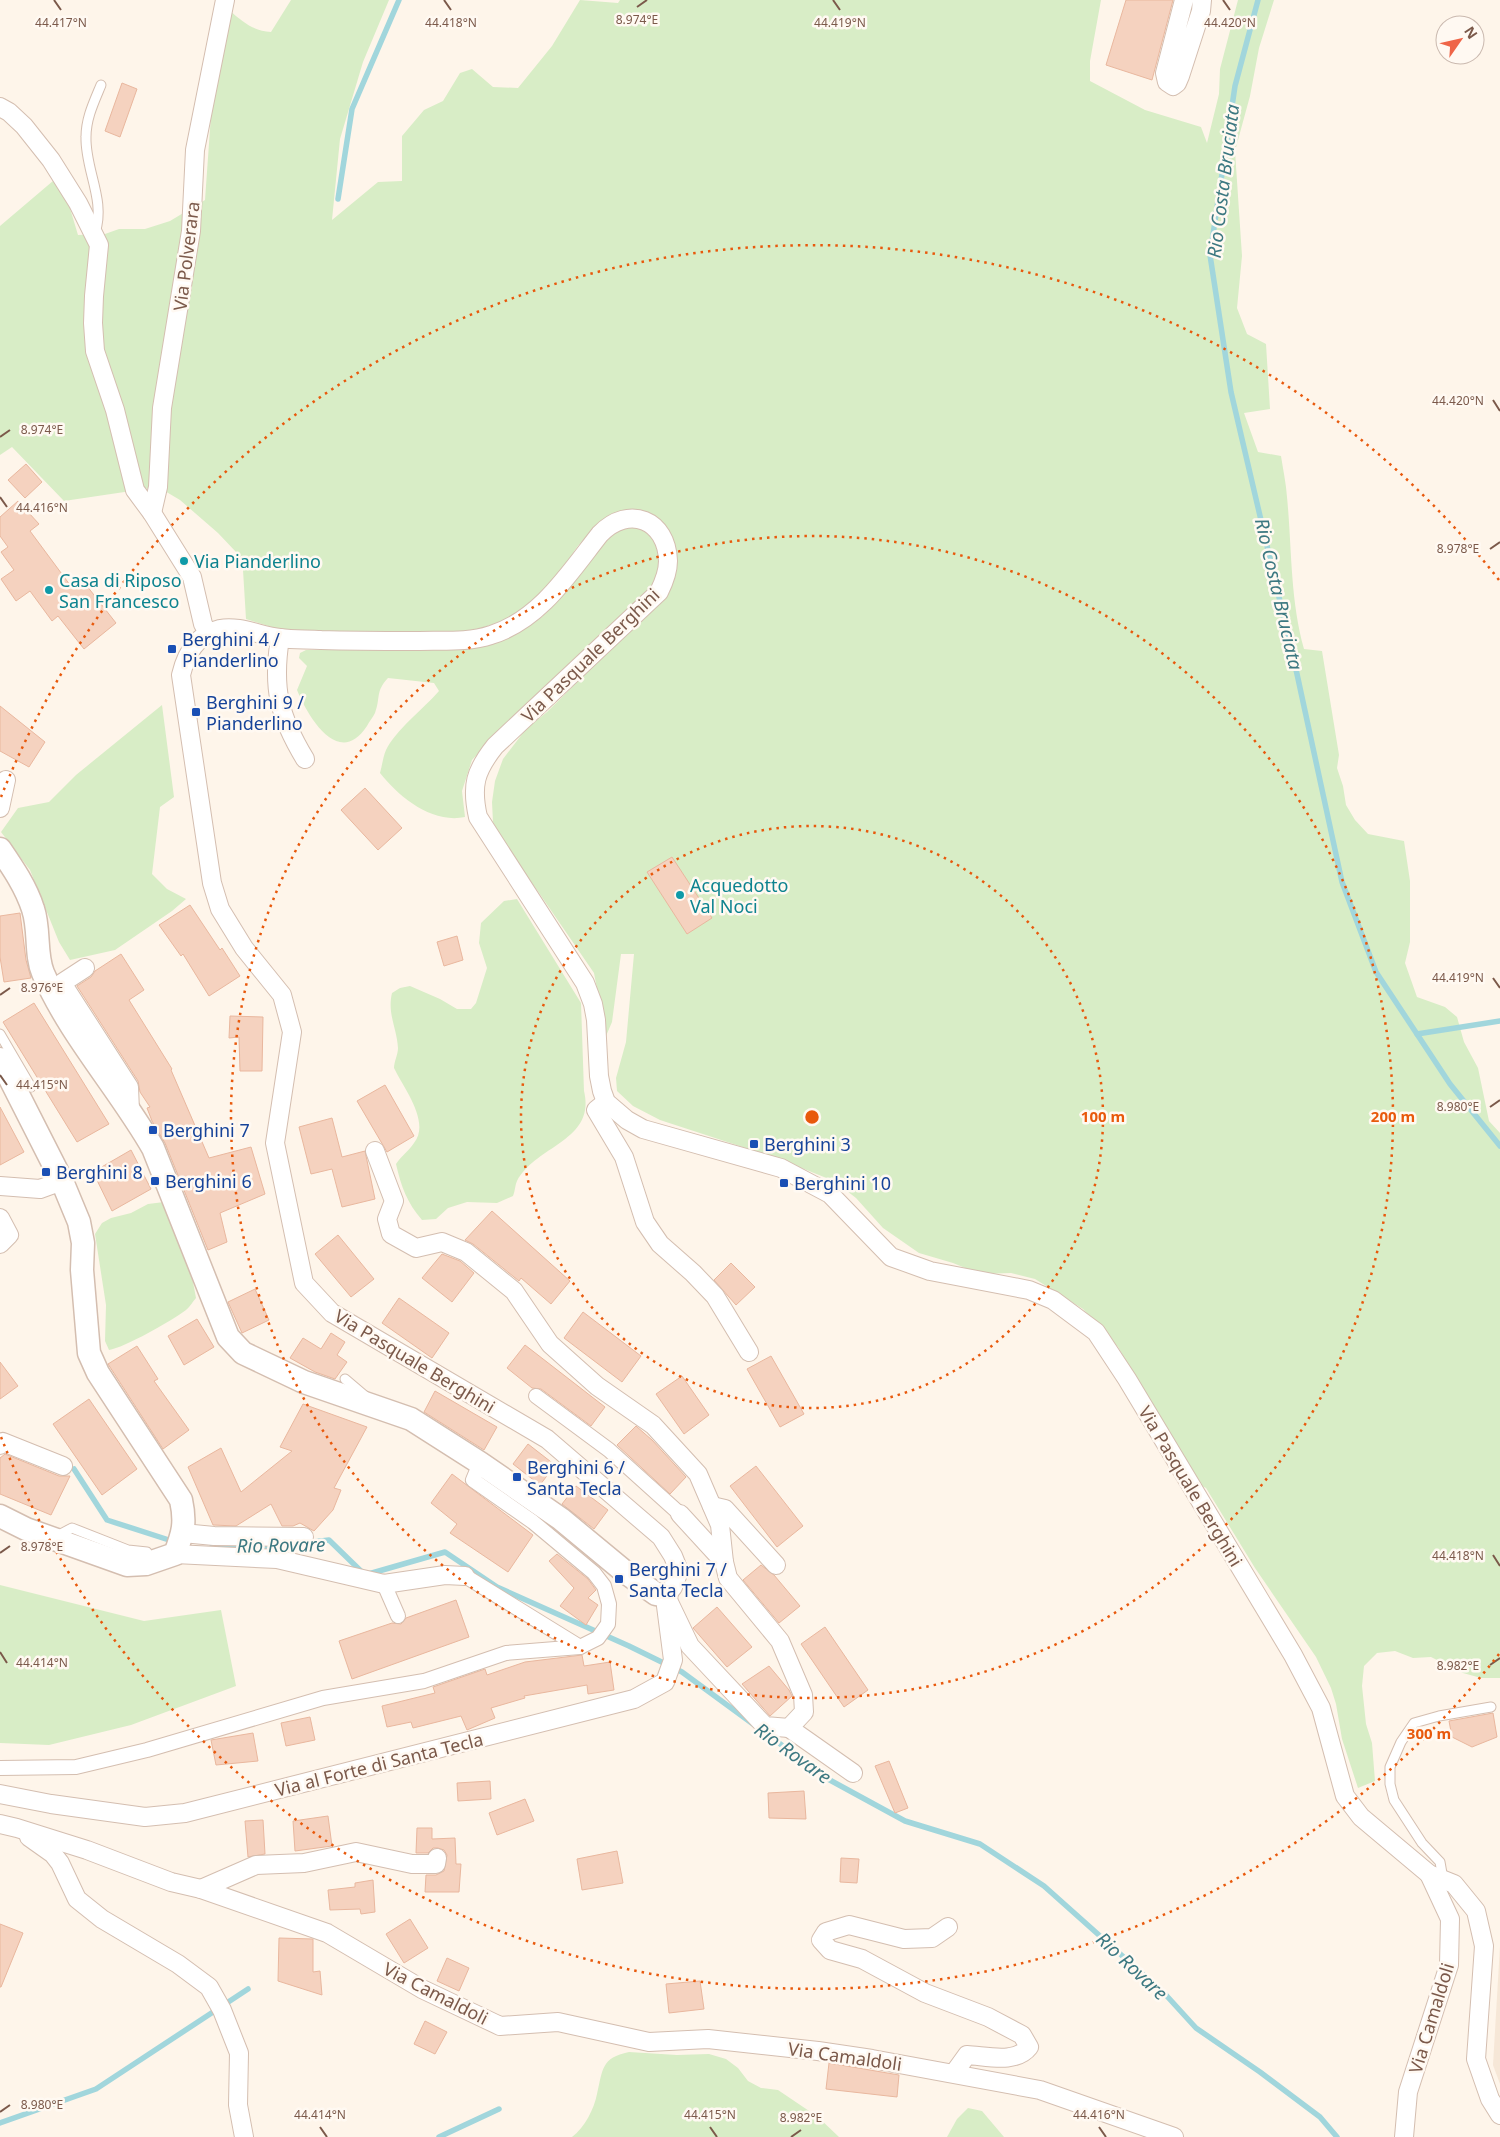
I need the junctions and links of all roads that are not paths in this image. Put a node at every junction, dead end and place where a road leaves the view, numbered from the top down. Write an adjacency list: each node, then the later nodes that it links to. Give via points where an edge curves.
1 (225, 0): 7 (street, Via Polverara, via 195,150 191,231 162,408 158,487)
2 (1184, 0): 3 (street, via 1165,73 1167,82 1173,86 1180,76)
3 (1202, 0)
4 (101, 85): 6 (lane, via 88,116 86,138 97,192 98,224)
5 (0, 107): 6 (street, via 24,126 51,160)
6 (94, 235): 7 (street, via 99,245 94,296 95,350 115,410 135,490)
7 (152, 513): 8 (street, via 192,577)
8 (208, 634): 9 (street, Via Pasquale Berghini, via 234,629); 44 (street, Via Pasquale Berghini, via 186,657 180,675 212,883 220,909 244,948 282,995 292,1032 275,1143 304,1283 332,1312 547,1439 661,1537 678,1571)
9 (280, 638): 10 (street, via 276,661 278,703); 18 (street, Via Pasquale Berghini, via 471,640 492,635 543,604 609,525 624,518 638,518 651,524 660,534 668,563 666,578 659,592 495,746 479,771 473,797 478,817 585,983 596,1020 599,1076)
10 (304, 759)
11 (6, 780): 12 (street)
12 (0, 808)
13 (0, 849): 19 (street, via 34,910 42,971 60,1007)
14 (84, 968): 19 (street, via 62,983 129,1086)
15 (0, 1034): 17 (lane)
16 (0, 1059): 21 (street)
17 (31, 1087)
18 (606, 1102): 25 (street, Via Pasquale Berghini, via 596,1110 624,1157 645,1222 660,1244 715,1296); 54 (street, Via Pasquale Berghini, via 643,1129 780,1168 830,1194 891,1257 930,1271 1029,1290 1053,1300 1096,1332 1298,1664 1321,1708 1345,1796 1361,1817)
19 (130, 1111): 28 (street, via 153,1148 228,1337 243,1353 304,1382)
20 (376, 1151): 32 (street, via 394,1201 387,1219 391,1234 416,1248 442,1242 466,1252 514,1291 550,1344 597,1386 653,1425 698,1474)
21 (62, 1181): 22 (street, via 40,1189); 35 (street, via 79,1222 83,1244 89,1353 98,1373 181,1500)
22 (0, 1186)
23 (0, 1218): 24 (street, via 9,1235)
24 (0, 1244)
25 (749, 1352)
26 (345, 1379): 28 (lane)
27 (536, 1396): 33 (street, via 609,1450)
28 (374, 1405): 30 (street, via 411,1419)
29 (0, 1445): 31 (street, via 3,1442)
30 (480, 1463): 44 (street, via 561,1519 656,1594); 46 (street, via 474,1480 533,1522 594,1573 604,1586 609,1604 608,1624 598,1638)
31 (63, 1466)
32 (712, 1506): 40 (street, via 720,1525); 41 (street, via 725,1509)
33 (680, 1514): 40 (street)
34 (0, 1516): 37 (street)
35 (183, 1533): 36 (street); 39 (street)
36 (304, 1537)
37 (53, 1538): 38 (lane, via 72,1528 128,1550); 39 (street, via 127,1565 146,1564)
38 (147, 1552)
39 (175, 1554): 43 (street, via 277,1559)
40 (724, 1562): 48 (street, via 728,1578 780,1641 803,1695 804,1712)
41 (776, 1565)
42 (465, 1576): 43 (street, via 445,1575); 46 (street)
43 (384, 1584): 45 (street)
44 (666, 1596): 48 (street, via 690,1646 765,1726); 51 (street, Via al Forte di Santa Tecla, via 673,1660 665,1682 634,1699 186,1813 145,1817 59,1806)
45 (398, 1616)
46 (580, 1647): 49 (street, via 506,1653 424,1681 323,1698 147,1750 76,1766)
47 (1491, 1706): 54 (lane, via 1414,1723 1390,1767 1394,1800 1422,1843 1440,1862)
48 (789, 1728): 50 (street)
49 (0, 1768)
50 (853, 1773)
51 (0, 1794)
52 (8, 1826): 55 (street, Via Camaldoli, via 87,1850 171,1882); 59 (street, via 53,1854 76,1898 89,1909 209,1987 239,2053 238,2105)
53 (438, 1858): 55 (street, via 436,1864 412,1864 356,1852 304,1863 256,1865)
54 (1436, 1877): 58 (street, Via Pasquale Berghini, via 1454,1884 1476,1911 1484,1946 1476,2059 1490,2099); 61 (street, Via Camaldoli, via 1450,1919 1450,1965 1408,2092)
55 (201, 1888): 57 (street, Via Camaldoli, via 327,1933 422,1989 500,2026 558,2022 649,2042 708,2039 748,2043)
56 (948, 1926): 57 (street, via 932,1938 904,1939 849,1925 826,1932 821,1940 830,1950 862,1959 925,1994 988,2017 1022,2035 1029,2047 1024,2054 1010,2058 967,2055)
57 (954, 2073): 60 (street, Via Camaldoli, via 1040,2090)
58 (1500, 2115)
59 (244, 2137)
60 (1174, 2137)
61 (1404, 2137)

